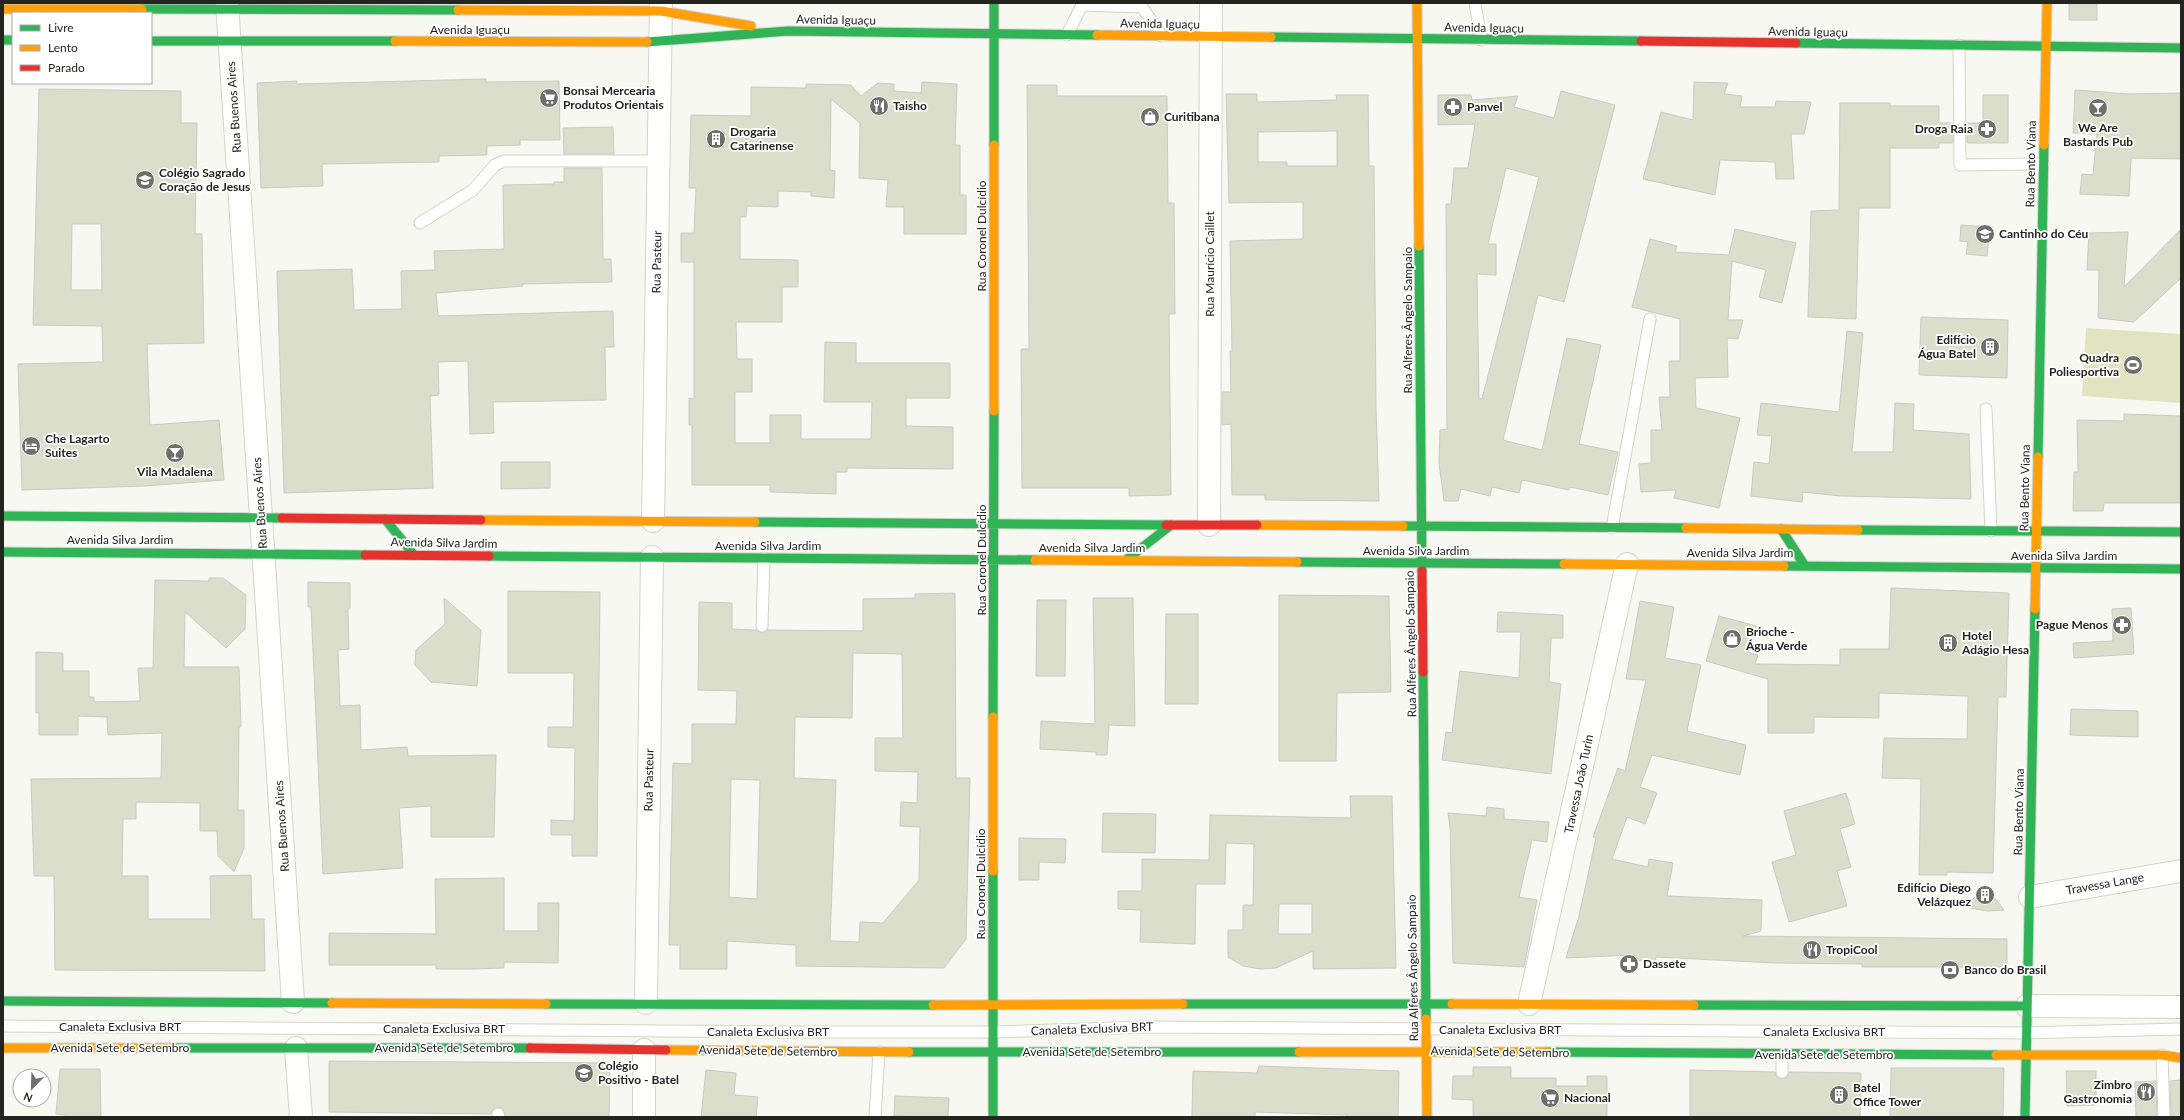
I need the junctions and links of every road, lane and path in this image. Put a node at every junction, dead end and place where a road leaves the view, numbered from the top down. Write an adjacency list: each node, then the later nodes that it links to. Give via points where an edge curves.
1 (994, 3): 10 (main road, Rua Coronel Dulcídio)
2 (1211, 3): 13 (street, Rua Maurício Caillet)
3 (1417, 3): 14 (main road, Rua Alferes Ângelo Sampaio)
4 (1475, 3): 15 (lane)
5 (2046, 3): 20 (main road, Rua Bento Viana)
6 (228, 6): 7 (main road, Avenida Iguaçu); 8 (main road, Avenida Iguaçu); 17 (street, Rua Buenos Aires)
7 (661, 7): 9 (main road, Avenida Iguaçu); 18 (street, Rua Pasteur)
8 (3, 9)
9 (788, 32): 10 (main road, Avenida Iguaçu); 18 (main road, Avenida Iguaçu)
10 (994, 34): 11 (main road, Avenida Iguaçu); 31 (main road, Rua Coronel Dulcídio)
11 (1067, 35): 12 (main road, Avenida Iguaçu); 12 (lane, via 1082,5 1142,7)
12 (1162, 36): 13 (main road, Avenida Iguaçu)
13 (1210, 36): 14 (main road, Avenida Iguaçu); 33 (street, Rua Maurício Caillet)
14 (1418, 39): 15 (main road, Avenida Iguaçu); 34 (main road, Rua Alferes Ângelo Sampaio)
15 (1481, 40): 19 (main road, Avenida Iguaçu)
16 (152, 41): 17 (main road, Avenida Iguaçu)
17 (230, 41): 18 (main road, Avenida Iguaçu); 28 (street, Rua Buenos Aires)
18 (661, 42): 22 (street, Rua Pasteur)
19 (1959, 45): 20 (main road, Avenida Iguaçu); 23 (lane, via 1960,165)
20 (2045, 46): 21 (main road, Avenida Iguaçu); 23 (main road, Rua Bento Viana)
21 (2181, 48)
22 (659, 161): 24 (lane, via 504,161 495,165 473,190); 30 (street, Rua Pasteur)
23 (2043, 164): 38 (main road, Rua Bento Viana)
24 (420, 223)
25 (1650, 319): 35 (lane)
26 (1986, 409): 37 (lane)
27 (3, 516): 28 (main road, Avenida Silva Jardim)
28 (261, 518): 29 (main road, Avenida Silva Jardim); 41 (street, Rua Buenos Aires)
29 (385, 519): 30 (main road, Avenida Silva Jardim); 42 (main road)
30 (653, 521): 31 (main road, Avenida Silva Jardim)
31 (994, 523): 32 (main road, Avenida Silva Jardim); 45 (main road, Rua Coronel Dulcídio)
32 (1171, 525): 33 (main road, Avenida Silva Jardim); 46 (main road)
33 (1209, 525): 34 (main road, Avenida Silva Jardim)
34 (1422, 527): 35 (main road, Avenida Silva Jardim); 47 (main road, Rua Alferes Ângelo Sampaio)
35 (1612, 528): 36 (main road, Avenida Silva Jardim)
36 (1781, 529): 37 (main road, Avenida Silva Jardim); 49 (main road)
37 (1991, 531): 38 (main road, Avenida Silva Jardim)
38 (2036, 531): 39 (main road, Avenida Silva Jardim); 50 (main road, Rua Bento Viana)
39 (2181, 532)
40 (3, 552): 41 (main road, Avenida Silva Jardim)
41 (264, 553): 42 (main road, Avenida Silva Jardim); 56 (street, Rua Buenos Aires)
42 (414, 555): 43 (main road, Avenida Silva Jardim)
43 (652, 557): 44 (main road, Avenida Silva Jardim); 57 (street, Rua Pasteur)
44 (764, 558): 45 (main road, Avenida Silva Jardim); 52 (lane)
45 (993, 559): 46 (main road, Avenida Silva Jardim); 60 (main road, Rua Coronel Dulcídio)
46 (1126, 560): 47 (main road, Avenida Silva Jardim)
47 (1422, 562): 48 (main road, Avenida Silva Jardim); 58 (main road, Rua Alferes Ângelo Sampaio)
48 (1627, 564): 49 (main road, Avenida Silva Jardim); 59 (street, Travessa João Turin)
49 (1805, 566): 50 (main road, Avenida Silva Jardim)
50 (2036, 567): 51 (main road, Avenida Silva Jardim); 54 (main road, Rua Bento Viana)
51 (2181, 569)
52 (762, 626)
53 (2181, 871): 54 (street, Travessa Lange)
54 (2030, 897): 61 (main road, Rua Bento Viana)
55 (3, 1001): 56 (main road)
56 (293, 1002): 57 (main road)
57 (646, 1003): 60 (main road)
58 (1426, 1004): 59 (main road); 60 (main road); 64 (main road, Rua Alferes Ângelo Sampaio)
59 (1529, 1004): 61 (main road)
60 (993, 1005): 66 (main road, Rua Coronel Dulcídio)
61 (2027, 1006): 62 (street); 67 (main road, Rua Bento Viana)
62 (2181, 1007)
63 (3, 1026): 66 (lane, Canaleta Exclusiva BRT)
64 (1426, 1029): 66 (lane, Canaleta Exclusiva BRT, via 1146,1027); 67 (lane, Canaleta Exclusiva BRT); 72 (main road, Rua Alferes Ângelo Sampaio)
65 (2181, 1029): 67 (lane, Canaleta Exclusiva BRT)
66 (993, 1032): 74 (main road, Rua Coronel Dulcídio)
67 (2026, 1033): 75 (main road, Rua Bento Viana)
68 (3, 1048): 69 (main road, Avenida Sete de Setembro)
69 (296, 1048): 70 (main road, Avenida Sete de Setembro); 81 (street)
70 (496, 1048): 71 (main road, Avenida Sete de Setembro); 79 (lane)
71 (644, 1050): 73 (main road, Avenida Sete de Setembro); 82 (street)
72 (1426, 1051): 74 (main road, Avenida Sete de Setembro); 76 (main road, Avenida Sete de Setembro); 85 (main road, Rua Alferes Ângelo Sampaio)
73 (879, 1052): 74 (main road, Avenida Sete de Setembro); 83 (lane)
74 (993, 1053): 84 (main road, Rua Coronel Dulcídio)
75 (2026, 1054): 76 (main road, Avenida Sete de Setembro); 77 (main road, Avenida Sete de Setembro); 86 (main road, Rua Bento Viana)
76 (1782, 1055): 80 (lane)
77 (2162, 1055): 78 (main road, Avenida Sete de Setembro); 87 (lane)
78 (2181, 1058)
79 (496, 1062)
80 (1782, 1072)
81 (301, 1117)
82 (644, 1117)
83 (875, 1117)
84 (993, 1117)
85 (1427, 1117)
86 (2025, 1117)
87 (2164, 1117)

